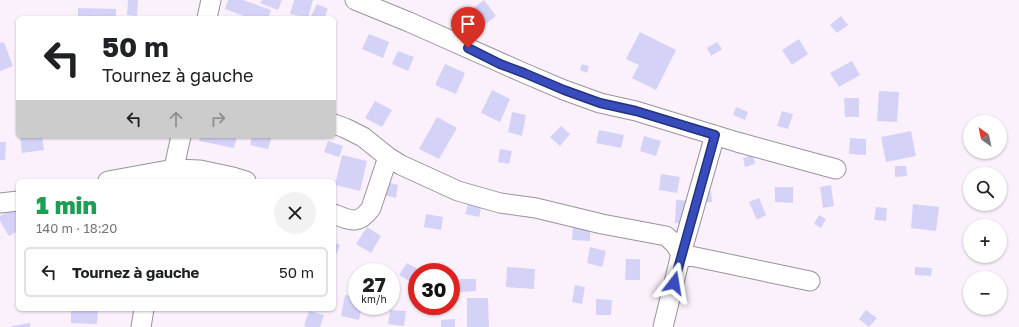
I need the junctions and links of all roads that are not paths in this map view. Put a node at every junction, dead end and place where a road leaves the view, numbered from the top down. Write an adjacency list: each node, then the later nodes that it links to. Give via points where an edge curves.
1 (211, 0): 3 (street)
2 (355, 0): 5 (street, via 564,90 600,103)
3 (207, 16)
4 (336, 125): 7 (street, via 363,137)
5 (715, 135): 8 (street); 15 (street)
6 (181, 138): 9 (street)
7 (388, 157): 14 (street, via 371,208 366,214 360,219 349,220); 15 (street, via 458,191 500,203 536,208 666,236 676,244)
8 (836, 169)
9 (172, 175): 10 (street); 11 (street, via 200,170)
10 (129, 179)
11 (240, 179)
12 (16, 201): 13 (street)
13 (0, 204)
14 (336, 215)
15 (681, 254): 16 (street); 19 (street)
16 (810, 281)
17 (144, 311): 18 (street)
18 (141, 327)
19 (663, 327)

